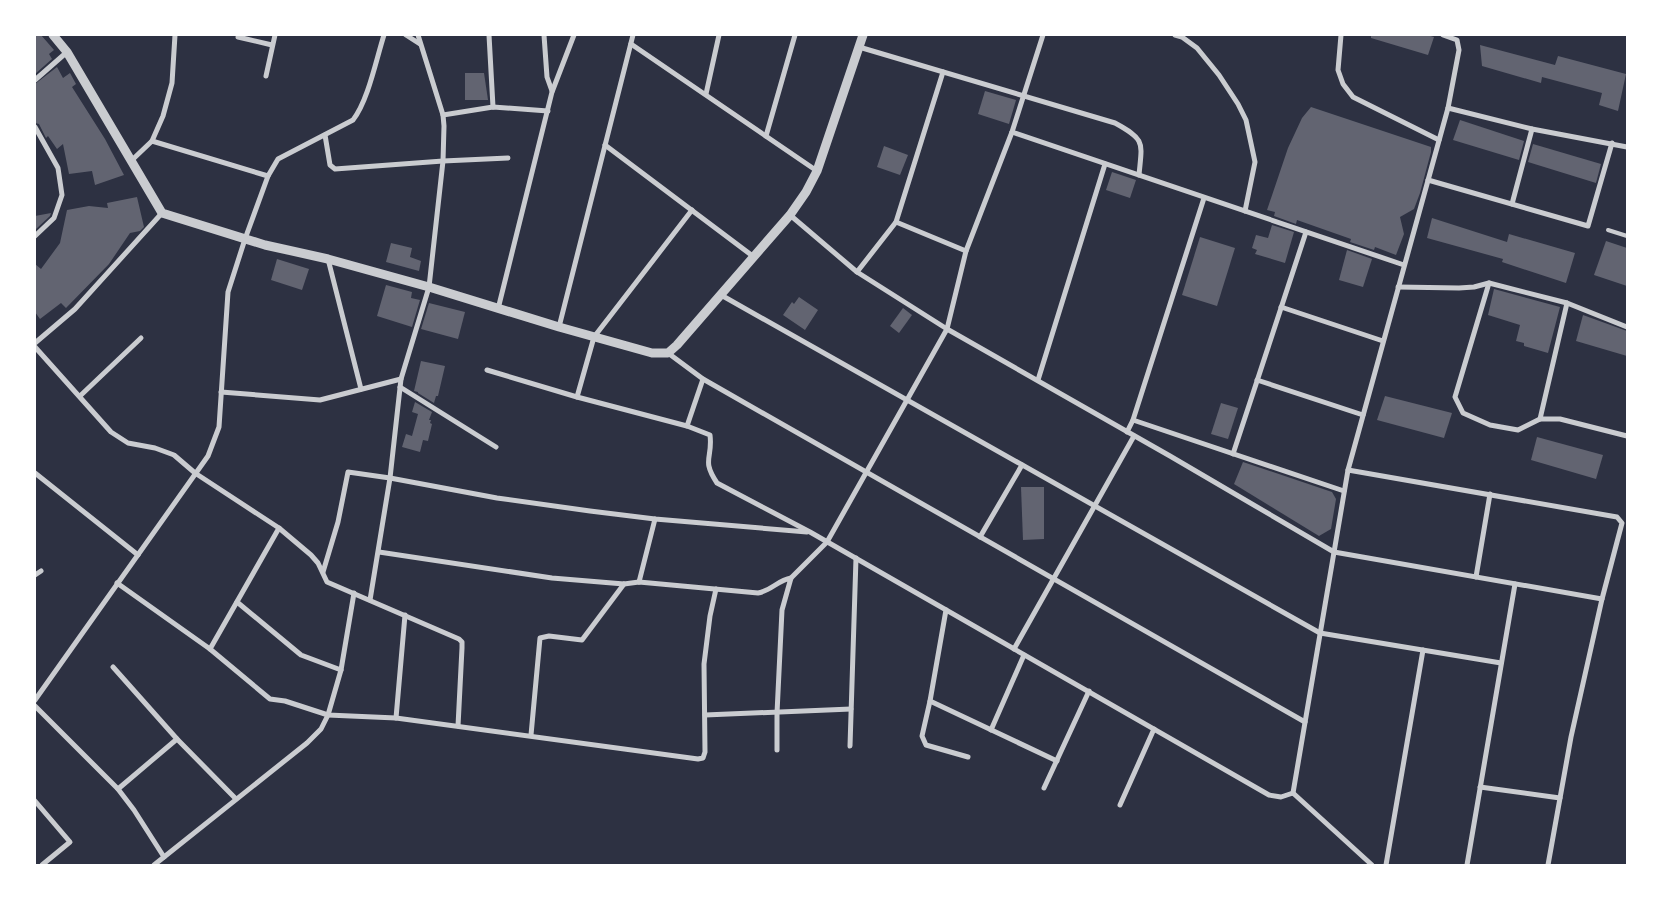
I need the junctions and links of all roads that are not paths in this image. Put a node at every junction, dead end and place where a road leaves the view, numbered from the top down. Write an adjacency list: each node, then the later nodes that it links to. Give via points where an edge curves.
1 (52, 35): 23 (street)
2 (175, 35): 40 (street, via 172,83 164,116)
3 (274, 35): 21 (street)
4 (384, 35): 37 (street, via 359,113 353,120)
5 (406, 35): 19 (street)
6 (418, 35): 19 (street)
7 (489, 35): 30 (street)
8 (544, 35): 27 (street, via 547,77)
9 (574, 35): 27 (street)
10 (633, 35): 20 (street)
11 (719, 35): 28 (street)
12 (795, 35): 38 (street)
13 (863, 35): 22 (street)
14 (1043, 35): 29 (street)
15 (1174, 35): 55 (street, via 1197,48 1219,75 1246,120 1254,162)
16 (1341, 35): 39 (street, via 1338,70 1353,97)
17 (1443, 35): 31 (street, via 1457,40 1459,50)
18 (238, 37): 21 (street)
19 (420, 44): 33 (street)
20 (631, 44): 28 (street); 42 (street)
21 (272, 45): 25 (street)
22 (859, 47): 24 (street); 48 (street)
23 (66, 52): 26 (street); 46 (street)
24 (943, 72): 29 (street); 58 (street)
25 (266, 76)
26 (35, 80)
27 (552, 92): 32 (street)
28 (706, 94): 38 (street)
29 (1024, 96): 36 (street); 49 (street, via 1115,123 1135,134 1141,146)
30 (493, 107): 32 (street); 33 (street)
31 (1448, 108): 35 (street); 39 (street)
32 (548, 111): 75 (street)
33 (443, 115): 45 (street)
34 (35, 127): 61 (street, via 58,168 62,195 54,218)
35 (1532, 129): 41 (street); 53 (street)
36 (1012, 132): 47 (street); 64 (street)
37 (324, 135): 45 (street, via 332,168); 50 (street, via 278,159)
38 (766, 136): 48 (street)
39 (1439, 140): 51 (street)
40 (152, 141): 46 (street); 50 (street)
41 (1612, 143): 43 (street); 53 (street, via 1588,226)
42 (605, 145): 54 (street); 77 (street)
43 (1627, 146)
44 (508, 158): 45 (street)
45 (443, 161): 70 (street)
46 (130, 162): 56 (street)
47 (1105, 164): 49 (street); 88 (street)
48 (817, 171): 57 (street)
49 (1139, 175): 52 (street)
50 (268, 176): 63 (street)
51 (1428, 180): 53 (street); 67 (street)
52 (1204, 198): 55 (street); 98 (street)
53 (1512, 204)
54 (692, 210): 65 (street); 79 (street)
55 (1245, 212): 60 (street)
56 (162, 213): 63 (street); 82 (street, via 75,309)
57 (790, 215): 65 (street); 68 (street)
58 (896, 222): 64 (street); 68 (street)
59 (1608, 230): 62 (lane)
60 (1306, 232): 67 (street); 74 (street)
61 (35, 236)
62 (1627, 236)
63 (245, 239): 66 (street); 92 (street, via 228,292)
64 (966, 251): 78 (street)
65 (754, 257): 72 (street)
66 (328, 259): 70 (street); 91 (street)
67 (1404, 265): 71 (street)
68 (857, 272): 78 (street)
69 (1489, 283): 71 (street, via 1459,288); 73 (street); 97 (street, via 1455,397 1463,413 1490,425 1518,430)
70 (429, 287): 75 (street); 87 (street)
71 (1398, 287): 81 (street)
72 (721, 295): 84 (street); 95 (street)
73 (1567, 303): 76 (street); 97 (street)
74 (1281, 307): 81 (street); 89 (street)
75 (498, 309): 77 (street)
76 (1627, 326)
77 (559, 327): 79 (street)
78 (947, 330): 88 (street); 95 (street)
79 (594, 337): 84 (street); 94 (street)
80 (142, 338): 93 (street)
81 (1383, 341): 96 (street)
82 (35, 342)
83 (35, 346): 93 (street)
84 (668, 353): 86 (street)
85 (487, 370): 94 (street)
86 (703, 378): 99 (street); 107 (street)
87 (401, 379): 90 (street); 91 (street)
88 (1038, 380): 100 (street)
89 (1257, 380): 96 (street); 104 (street)
90 (400, 387): 103 (street); 110 (street)
91 (361, 389): 92 (street, via 320,400)
92 (221, 392): 108 (street, via 219,427 208,456)
93 (80, 396): 108 (street, via 111,432 128,443 174,455)
94 (577, 396): 99 (street)
95 (907, 400): 105 (street); 107 (street)
96 (1363, 415): 106 (street)
97 (1540, 419): 102 (street, via 1560,419)
98 (1133, 420): 100 (street); 104 (street)
99 (687, 426): 116 (street, via 710,435 709,472 717,483)
100 (1127, 432): 101 (street)
101 (1134, 436): 113 (street); 120 (street)
102 (1627, 436)
103 (496, 447)
104 (1233, 454): 111 (street)
105 (1022, 465): 113 (street); 117 (street)
106 (1348, 470): 111 (street); 112 (street)
107 (867, 472): 117 (street); 118 (street)
108 (195, 473): 115 (street); 121 (street)
109 (35, 474): 121 (street)
110 (390, 478): 114 (street, via 497,498); 119 (street); 124 (street, via 348,472)
111 (1344, 491): 120 (street)
112 (1490, 494): 126 (street); 135 (street, via 1617,516 1622,523)
113 (1095, 506): 128 (street); 140 (street)
114 (655, 519): 116 (street); 129 (street)
115 (279, 528): 124 (street, via 312,555); 137 (street)
116 (810, 532): 118 (street)
117 (980, 537): 128 (street)
118 (827, 542): 122 (street); 127 (street)
119 (379, 552): 131 (street, via 552,578); 136 (street)
120 (1334, 552): 126 (street); 140 (street)
121 (138, 555): 130 (street)
122 (856, 558): 138 (street); 152 (street)
123 (40, 570): 125 (street)
124 (323, 573): 134 (street, via 327,582)
125 (35, 575)
126 (1476, 577): 132 (street)
127 (792, 578): 133 (street, via 783,579 766,592); 153 (street, via 782,610)
128 (1054, 579): 142 (street); 157 (street)
129 (639, 582): 131 (street); 133 (street)
130 (117, 583): 141 (street); 149 (street)
131 (624, 584): 161 (street, via 582,640 540,638)
132 (1515, 584): 135 (street); 145 (street)
133 (716, 589): 155 (street, via 704,664)
134 (354, 593): 136 (street); 147 (street)
135 (1602, 599): 171 (street)
136 (370, 600): 139 (street)
137 (237, 602): 141 (street); 147 (street, via 300,655)
138 (946, 610): 142 (street); 150 (street)
139 (405, 616): 156 (street); 158 (street, via 462,642)
140 (1320, 633): 143 (street); 157 (street)
141 (210, 649): 154 (street, via 270,699)
142 (1014, 649): 144 (street)
143 (1423, 650): 145 (street); 179 (street)
144 (1024, 654): 148 (street); 160 (street)
145 (1501, 663): 167 (street)
146 (113, 667): 162 (street)
147 (341, 670): 154 (street)
148 (1089, 692): 159 (street); 166 (street)
149 (35, 700)
150 (930, 701): 160 (street); 165 (street, via 923,741 926,745)
151 (35, 706): 169 (street)
152 (851, 710): 153 (street); 163 (street)
153 (777, 713): 155 (street); 164 (street)
154 (328, 715): 156 (street); 172 (street, via 321,729 306,743)
155 (705, 715): 161 (street, via 705,752 703,758 698,759)
156 (396, 718): 158 (street)
157 (1305, 722): 170 (street)
158 (458, 726): 161 (street)
159 (1154, 729): 170 (street, via 1269,795 1281,797); 174 (street)
160 (991, 730): 166 (street)
161 (531, 736)
162 (177, 739): 169 (street); 172 (street)
163 (850, 746)
164 (777, 750)
165 (968, 757)
166 (1056, 761): 168 (street)
167 (1480, 787): 171 (street); 180 (street)
168 (1044, 788)
169 (118, 789): 175 (street)
170 (1293, 793): 178 (street)
171 (1560, 798): 181 (street)
172 (236, 799): 175 (street)
173 (35, 801): 176 (street, via 70,842)
174 (1120, 806)
175 (164, 857): 177 (street)
176 (42, 865)
177 (154, 865)
178 (1372, 865)
179 (1386, 865)
180 (1467, 865)
181 (1548, 865)

